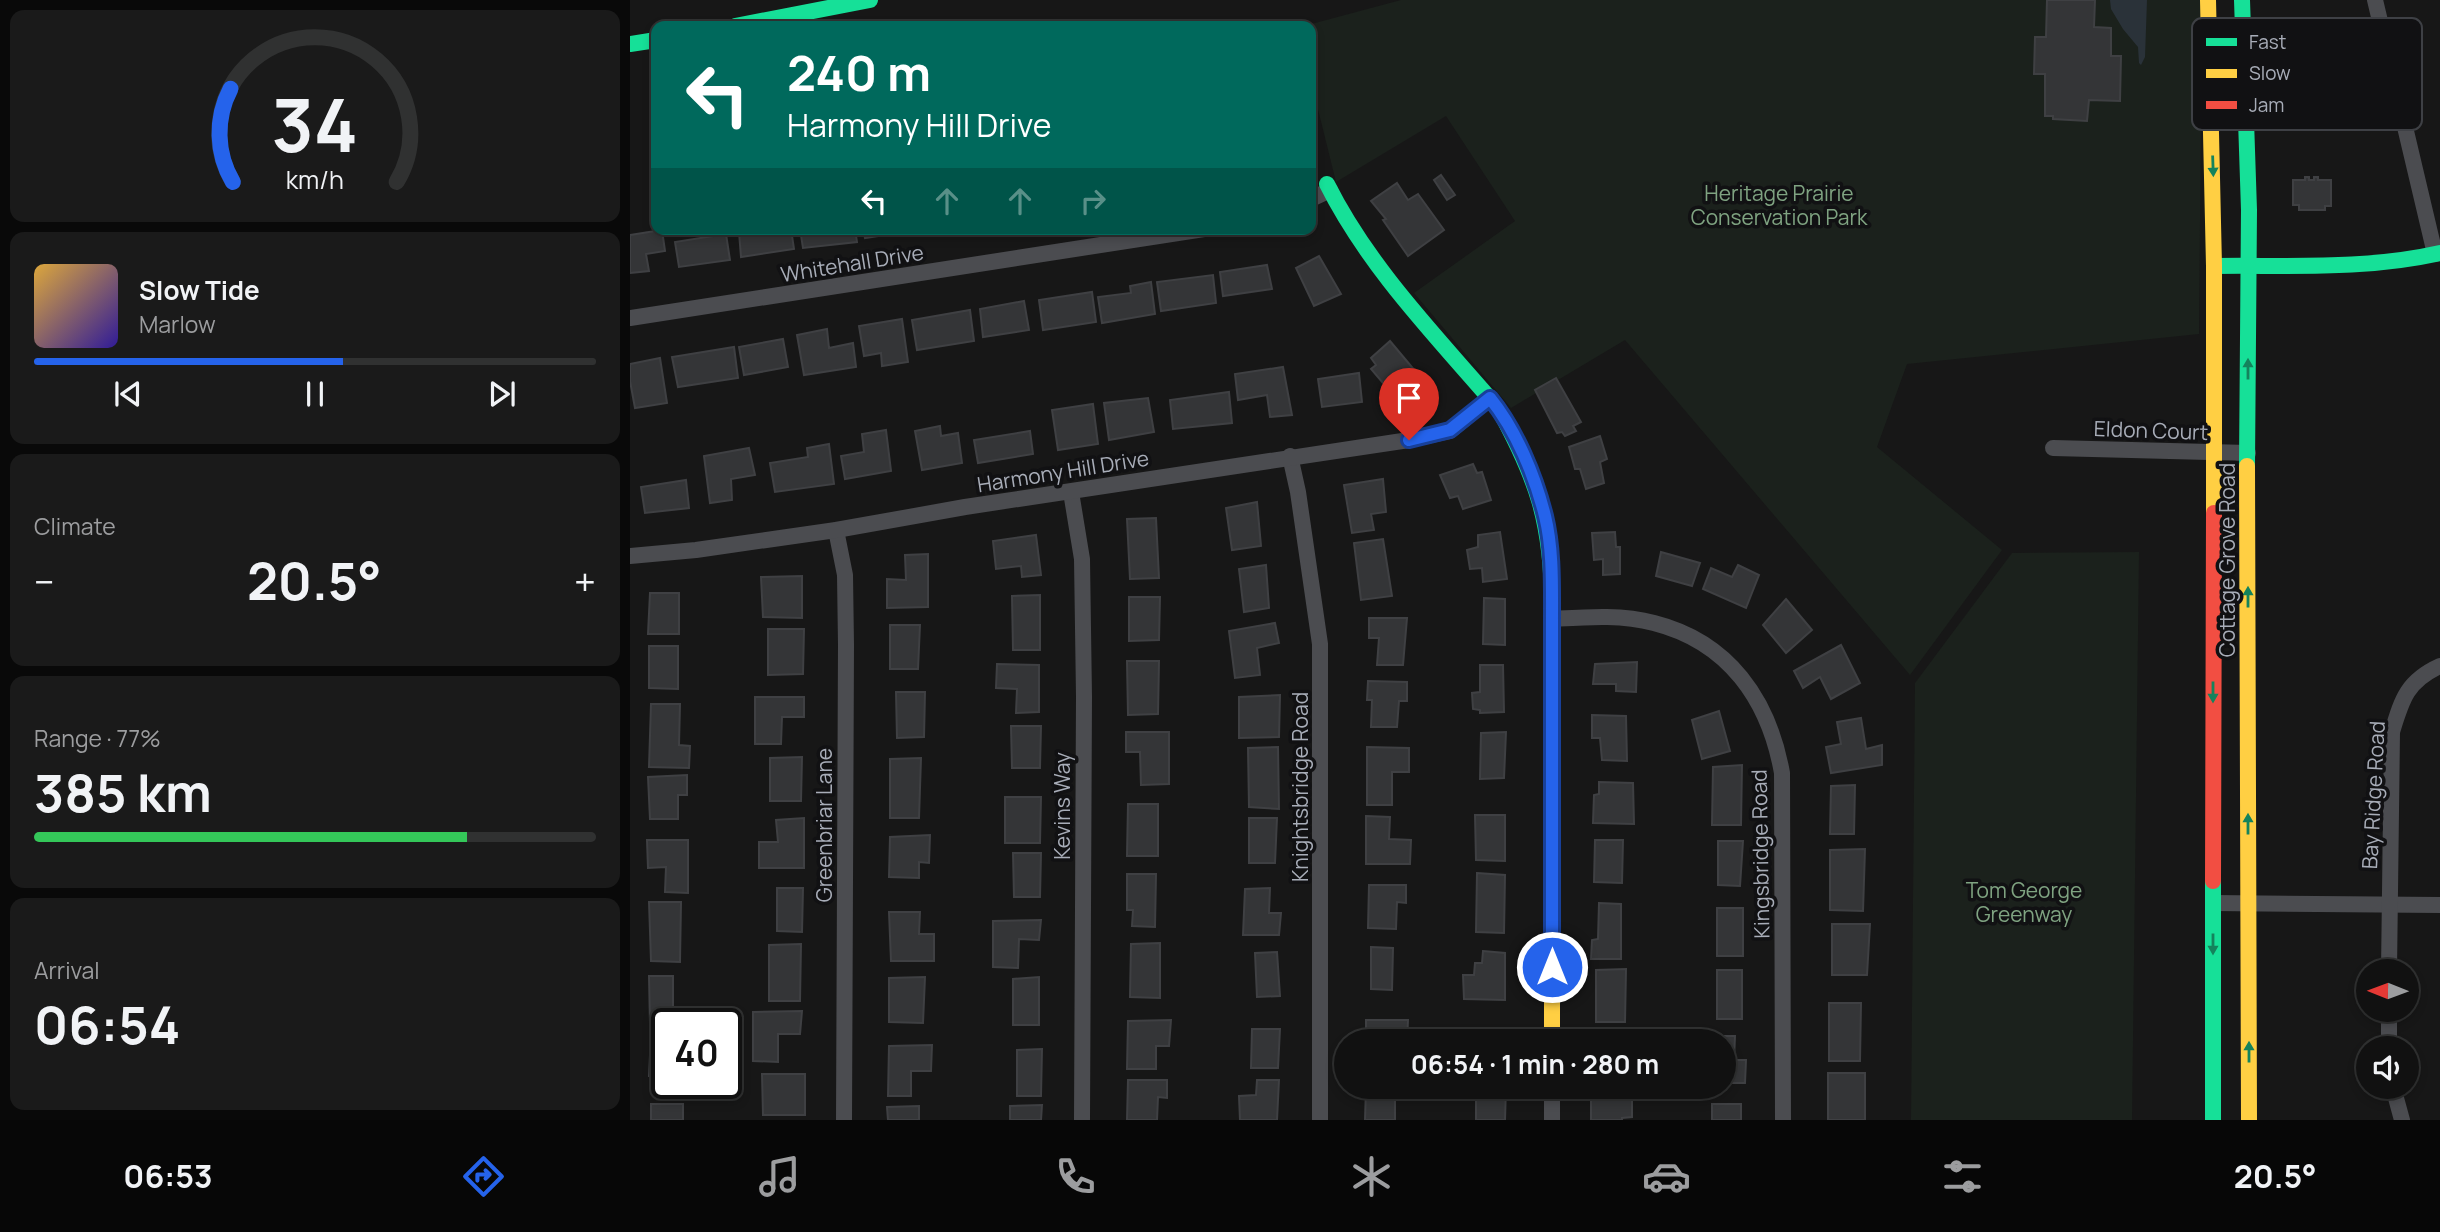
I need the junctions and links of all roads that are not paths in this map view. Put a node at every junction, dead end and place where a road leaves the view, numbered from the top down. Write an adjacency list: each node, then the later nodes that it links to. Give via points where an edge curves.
1 (870, 0): 8 (main road)
2 (2208, 0): 5 (main road, Cottage Grove Road, one-way to 5)
3 (2242, 0): 6 (main road, Cottage Grove Road)
4 (2375, 0): 7 (street)
5 (2208, 18)
6 (2243, 18)
7 (2379, 18)
8 (761, 21)
9 (651, 41): 10 (main road)
10 (630, 44)
11 (2211, 130): 19 (main road, Cottage Grove Road, one-way to 19)
12 (2246, 130): 18 (main road, Cottage Grove Road)
13 (2407, 130): 17 (street)
14 (1328, 187): 15 (street); 21 (main road, via 1372,260)
15 (1316, 195)
16 (1165, 235): 20 (street, Whitehall Drive)
17 (2438, 254): 18 (main road, via 2353,265)
18 (2247, 265): 19 (main road); 24 (main road, Cottage Grove Road, one-way to 18)
19 (2214, 266): 23 (main road, Cottage Grove Road)
20 (630, 318)
21 (1490, 398): 25 (street, Harmony Hill Drive, via 1450,430); 29 (main road, via 1513,434 1545,517)
22 (2053, 448): 23 (street, Eldon Court)
23 (2213, 453): 24 (street, Eldon Court); 31 (main road, Cottage Grove Road, one-way to 31)
24 (2248, 453): 32 (main road, Cottage Grove Road, one-way to 24)
25 (1290, 456): 26 (street, Harmony Hill Drive); 41 (street, Knightsbridge Road, via 1320,644)
26 (1071, 492): 27 (street, Harmony Hill Drive); 40 (street, Kevins Way, via 1081,551 1082,600)
27 (836, 530): 28 (street, Harmony Hill Drive); 39 (street, Greenbriar Lane, via 845,575 846,645)
28 (630, 556)
29 (1552, 619): 36 (main road); 43 (street, Kingsbridge Road, via 1629,619 1695,638 1747,684 1772,729 1782,773)
30 (2440, 666): 33 (street, Bay Ridge Road, via 2425,673 2403,696 2392,732)
31 (2213, 903): 32 (street); 44 (main road, Cottage Grove Road, one-way to 44)
32 (2249, 903): 33 (street); 45 (main road, Cottage Grove Road, one-way to 32)
33 (2388, 904): 34 (street); 35 (street, Bay Ridge Road)
34 (2440, 905)
35 (2389, 959)
36 (1552, 1029)
37 (1552, 1099): 42 (street)
38 (2396, 1099): 46 (street)
39 (844, 1120)
40 (1083, 1120)
41 (1320, 1120)
42 (1552, 1120)
43 (1783, 1120)
44 (2213, 1120)
45 (2249, 1120)
46 (2402, 1120)

